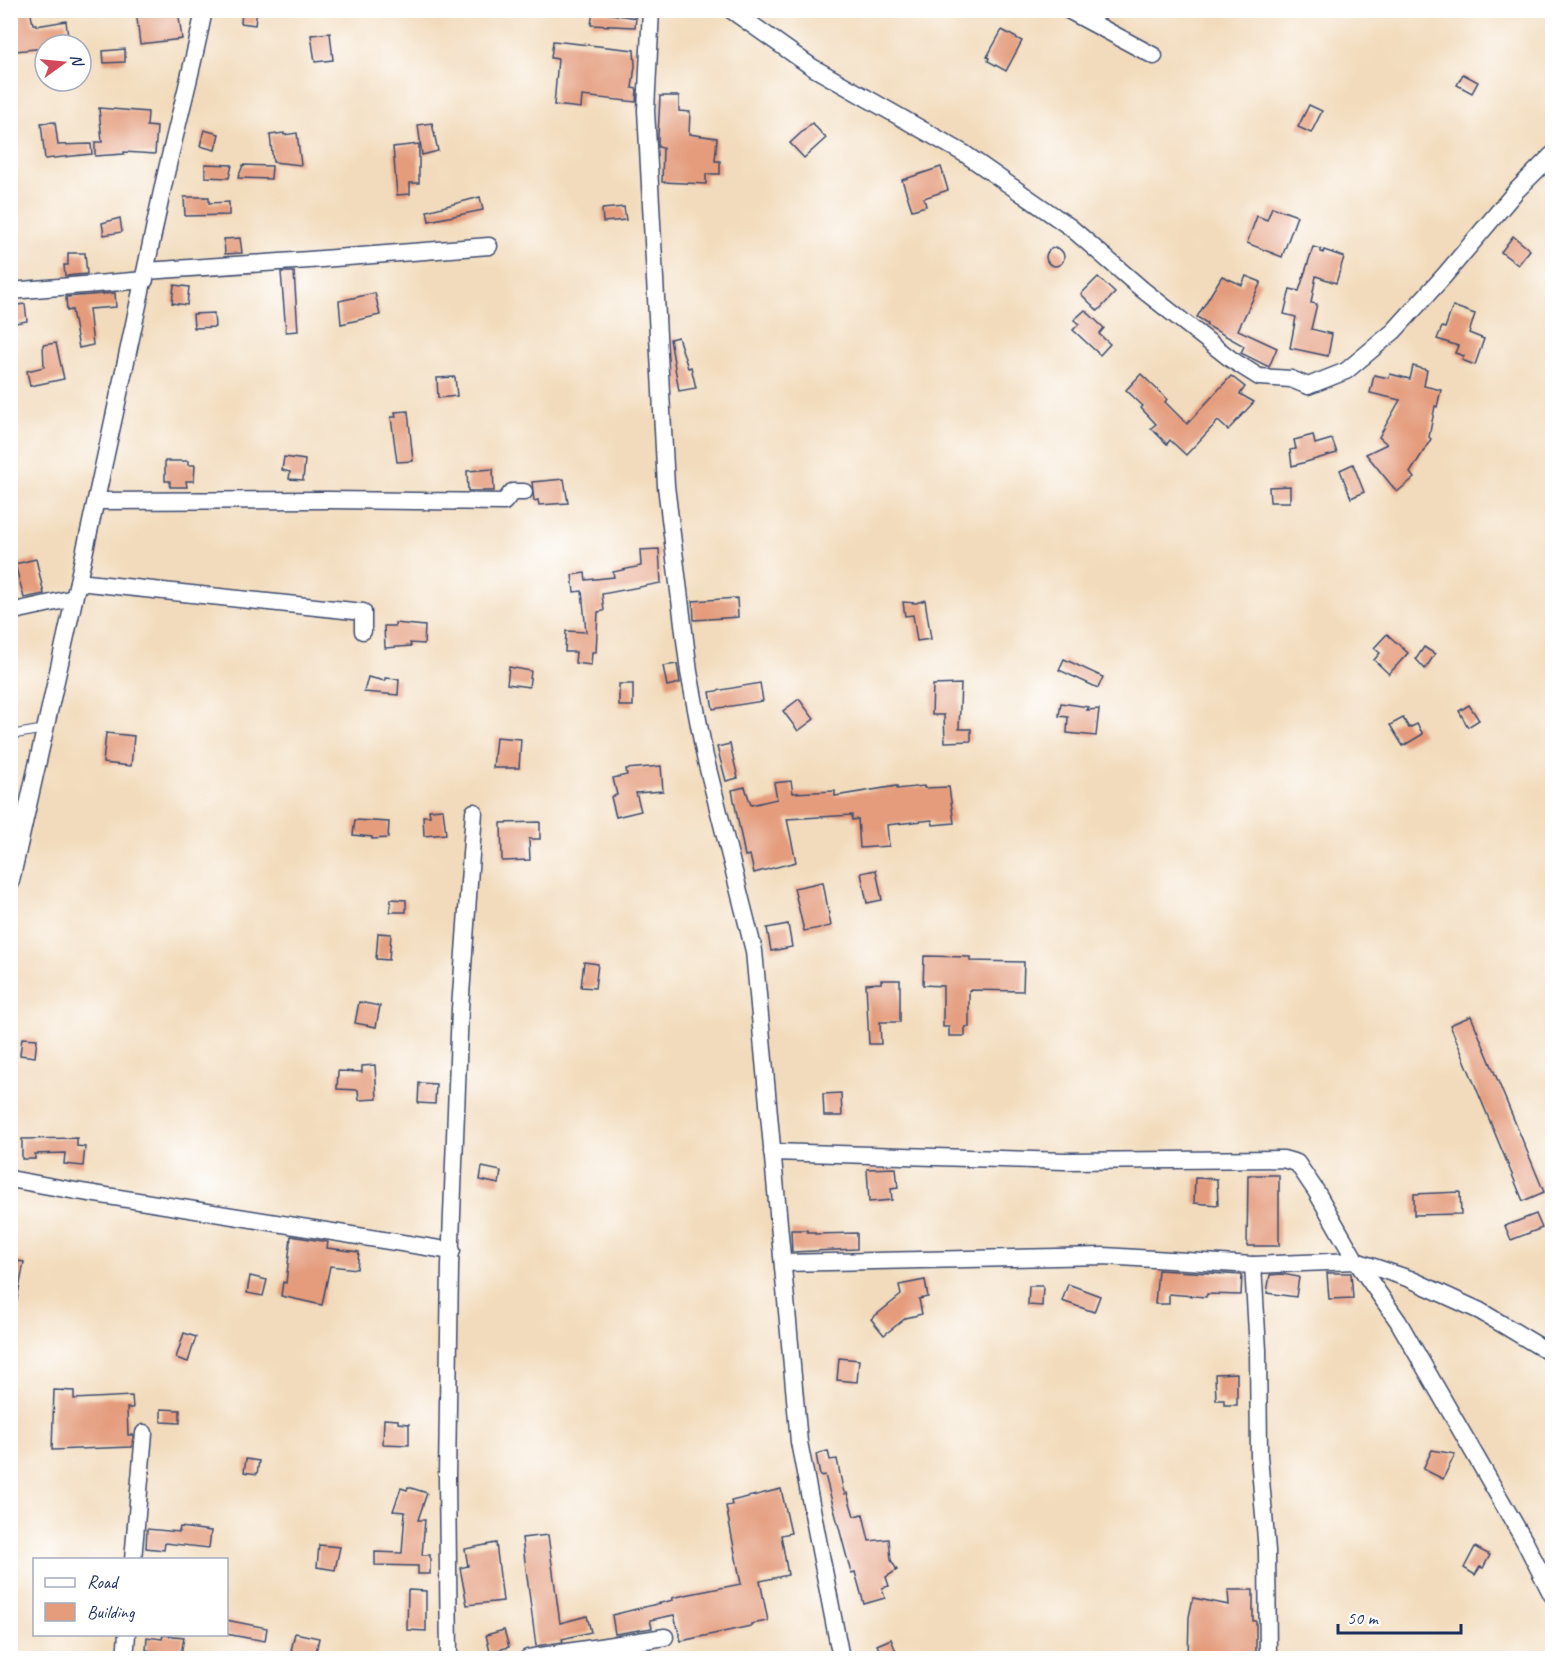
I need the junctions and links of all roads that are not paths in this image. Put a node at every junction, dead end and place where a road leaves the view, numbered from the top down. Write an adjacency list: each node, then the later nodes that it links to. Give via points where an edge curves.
1 (204, 10): 8 (street)
2 (651, 10): 19 (street, via 646,110 666,486 691,683 705,757 754,951)
3 (731, 10): 6 (street, via 812,67 975,160 1070,227 1232,360 1259,377 1291,379 1308,386 1346,371 1394,331)
4 (1068, 10): 5 (street)
5 (1154, 56)
6 (1552, 155)
7 (489, 246): 8 (street)
8 (146, 275): 9 (street); 11 (street)
9 (10, 291)
10 (524, 492): 11 (street, via 512,492 504,502)
11 (97, 501): 12 (street)
12 (76, 590): 13 (street); 14 (street, via 363,612); 15 (street)
13 (10, 612)
14 (363, 631)
15 (45, 729): 16 (lane); 18 (street)
16 (10, 735)
17 (474, 812): 21 (street, via 460,1009)
18 (10, 885)
19 (772, 1152): 22 (street, via 1065,1161 1283,1159 1297,1163); 23 (street)
20 (10, 1179): 21 (street)
21 (452, 1251): 32 (street, via 447,1477)
22 (1356, 1261): 24 (street); 25 (street, via 1410,1279 1480,1311); 28 (street, via 1398,1321)
23 (783, 1263): 24 (street, via 1104,1256); 34 (street, via 799,1442)
24 (1253, 1265): 35 (street)
25 (1552, 1354)
26 (144, 1433): 27 (street)
27 (133, 1558)
28 (1552, 1595)
29 (127, 1636): 31 (street)
30 (664, 1637): 33 (street)
31 (125, 1659)
32 (449, 1659)
33 (528, 1659)
34 (841, 1659)
35 (1268, 1659)

